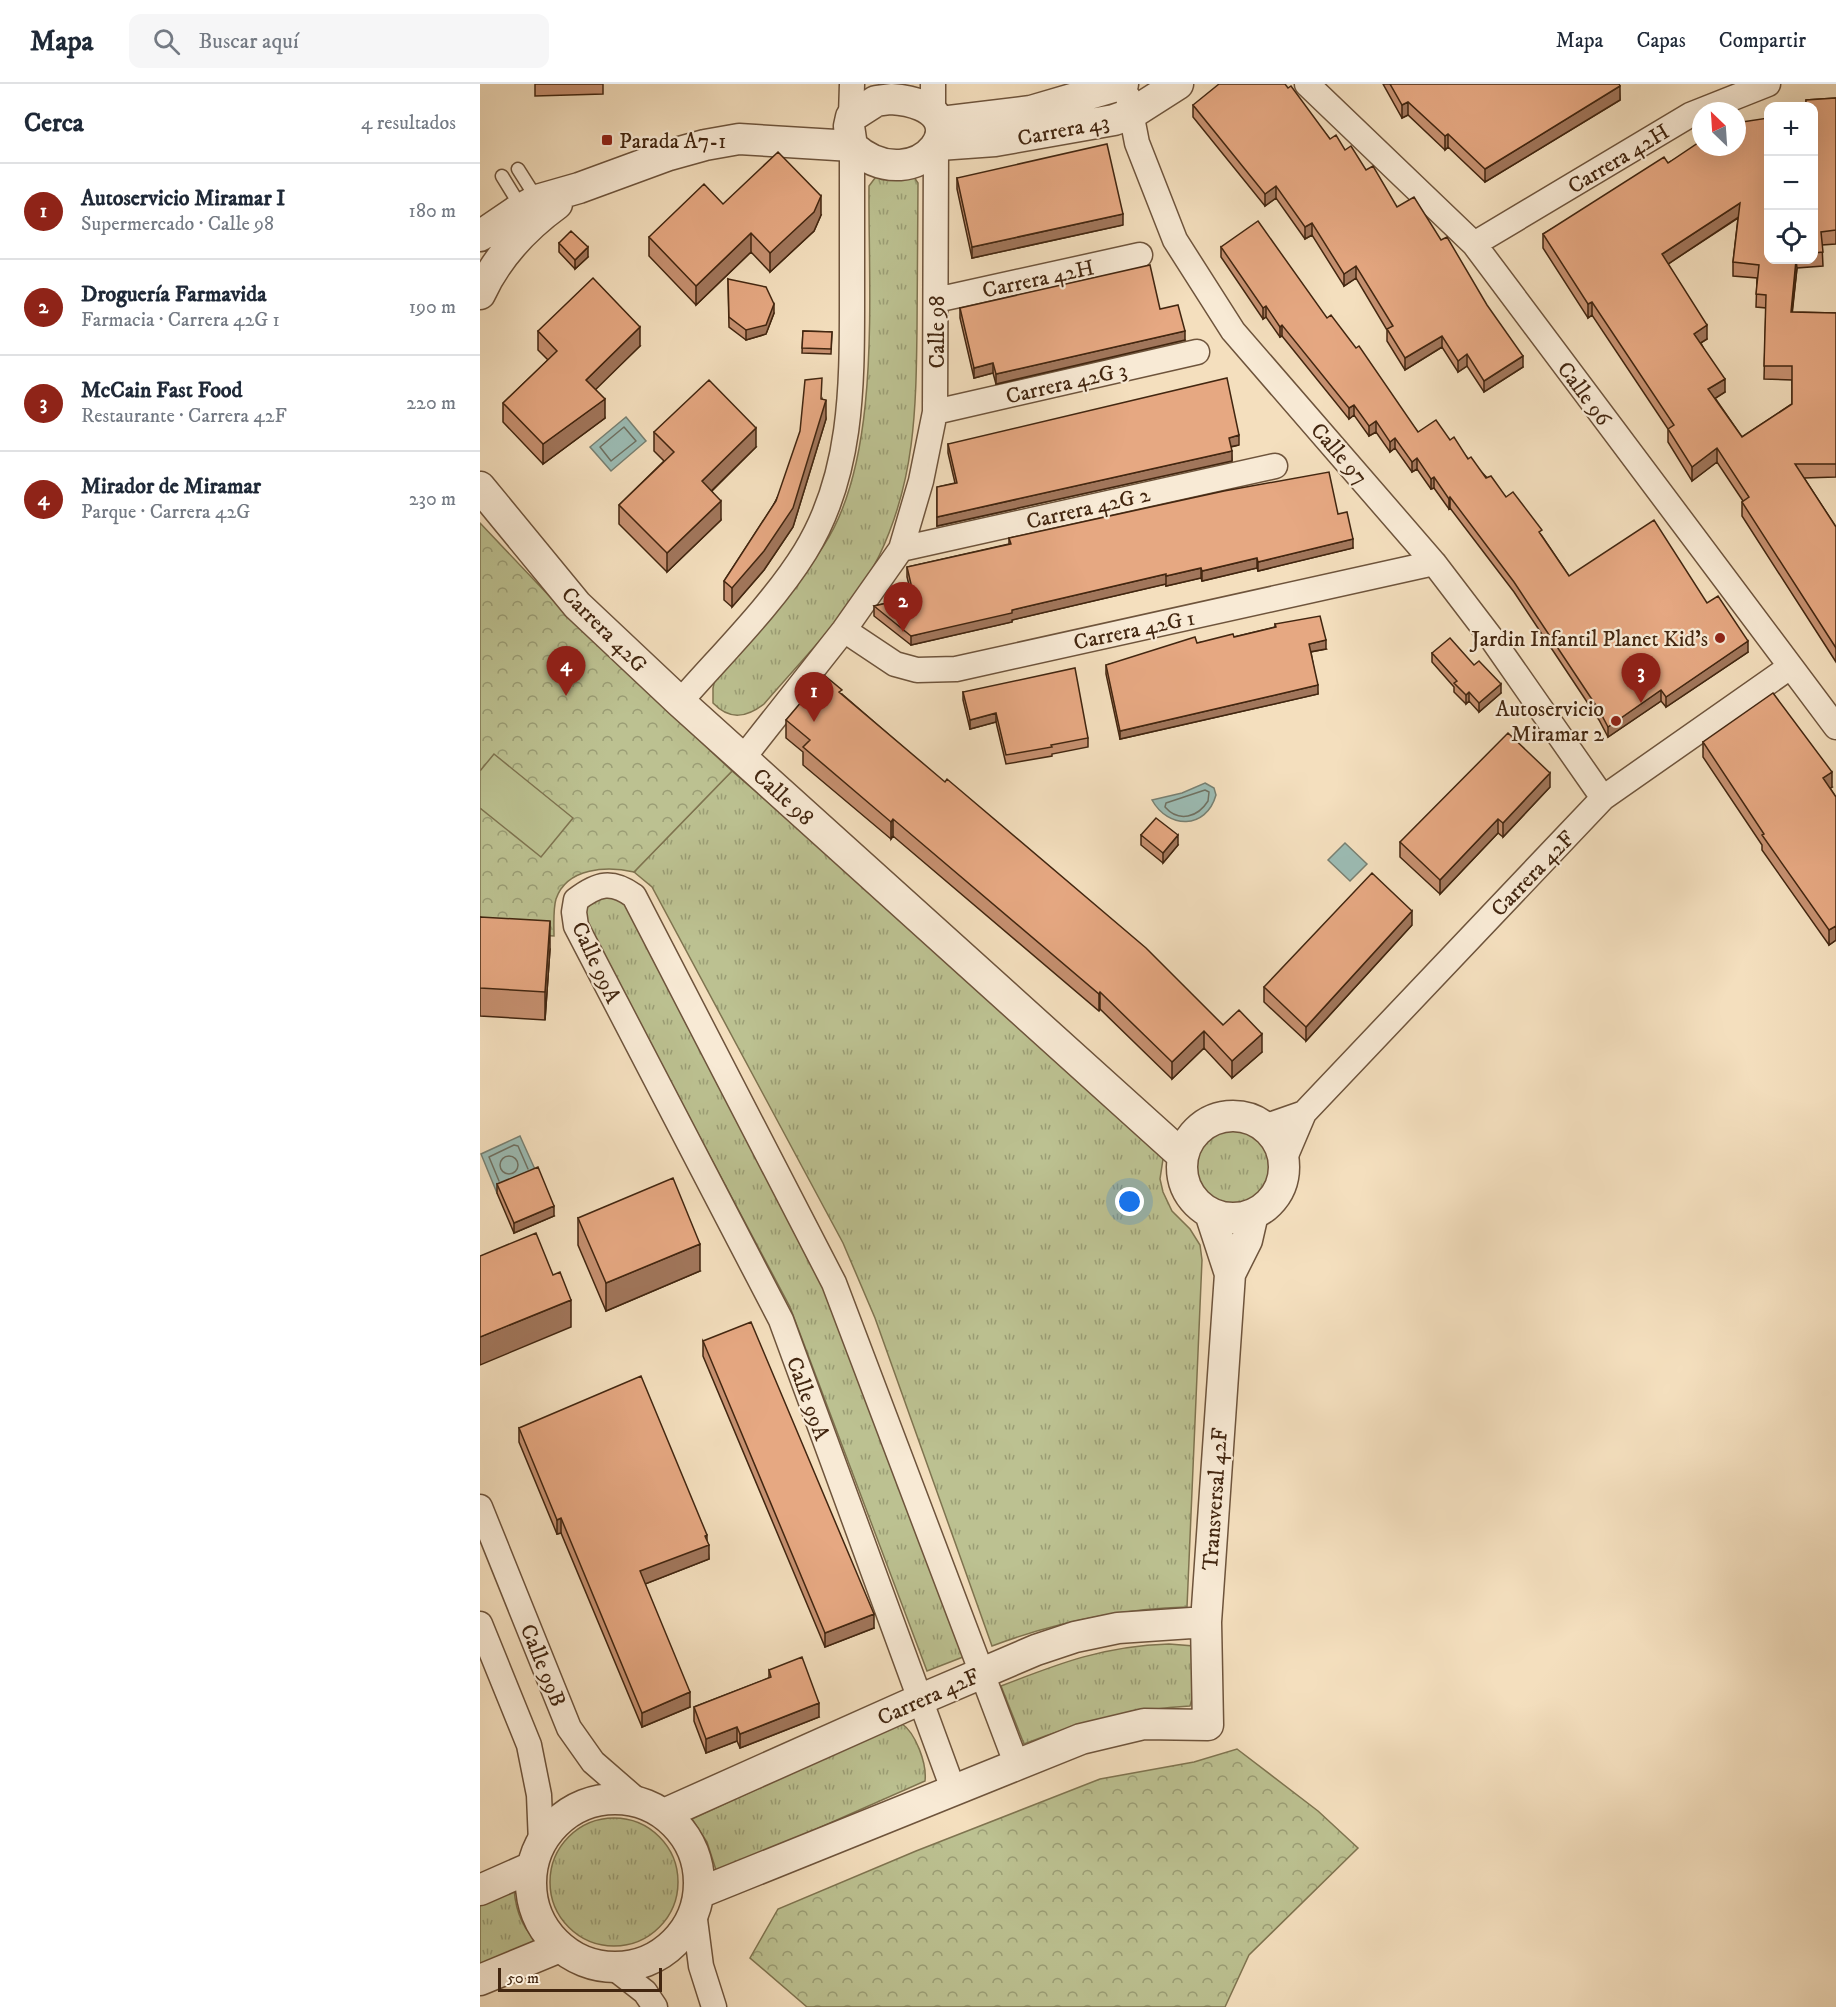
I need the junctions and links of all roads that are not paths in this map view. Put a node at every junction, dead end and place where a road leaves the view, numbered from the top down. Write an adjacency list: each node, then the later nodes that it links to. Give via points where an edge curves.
1 (852, 84): 7 (street)
2 (1124, 84): 6 (street, Calle 97); 8 (street, Carrera 43, via 1030,111)
3 (1178, 84): 6 (street, Carrera 43)
4 (1307, 84): 16 (street, Calle 96)
5 (1768, 84): 16 (street, Carrera 42H, via 1690,115)
6 (1131, 114): 8 (street, Carrera 43, via 995,141); 25 (street, Calle 97, via 1137,143 1175,240 1233,331)
7 (851, 117): 8 (street, via 870,104 891,99 920,104); 9 (street); 10 (street)
8 (936, 123): 10 (street, via 916,162 893,165 871,160); 19 (street, Calle 98)
9 (777, 140): 10 (street); 13 (street, via 739,139 705,145)
10 (852, 146): 28 (street, via 851,402 842,459 825,511 805,552)
11 (518, 169): 14 (lane)
12 (502, 176): 14 (lane)
13 (579, 188): 14 (street); 18 (street, via 514,242)
14 (529, 204): 15 (street)
15 (480, 237)
16 (1474, 244): 27 (street, Calle 96)
17 (1140, 255): 19 (street, Carrera 42H)
18 (480, 294)
19 (936, 300): 21 (street, Calle 98)
20 (1197, 352): 21 (street, Carrera 42G 3)
21 (935, 412): 24 (street, Calle 98, via 921,481)
22 (1275, 466): 24 (street, Carrera 42G 2)
23 (480, 487): 28 (street, Carrera 42G, via 577,605)
24 (901, 549): 26 (street, Calle 98)
25 (1434, 563): 26 (street, Carrera 42G 1, via 956,669 917,670 895,664); 31 (street, Calle 97, via 1487,644)
26 (844, 630): 30 (street, Calle 98)
27 (1790, 667): 29 (street, Calle 96); 31 (street, Carrera 42F)
28 (680, 702): 30 (street, Carrera 42G)
29 (1832, 718)
30 (743, 758): 34 (street, Calle 98, via 1161,1135)
31 (1604, 798): 32 (street, Carrera 42F)
32 (1304, 1113): 33 (street, Carrera 42F); 35 (street, Carrera 42F)
33 (1264, 1127): 34 (street, via 1231,1116 1211,1121); 35 (street, via 1279,1144)
34 (1189, 1145): 36 (street, via 1182,1172 1188,1192)
35 (1284, 1160): 37 (street, via 1278,1192)
36 (1210, 1213): 37 (street, via 1231,1218); 38 (street, Transversal 42F)
37 (1253, 1214): 38 (street, Transversal 42F, via 1247,1240)
38 (1230, 1274): 40 (street, Transversal 42F)
39 (480, 1507): 46 (street, Calle 99B, via 569,1728 592,1762)
40 (1206, 1623): 42 (street, Carrera 42F, via 1107,1630 1036,1650); 44 (street, Transversal 42F, via 1208,1725 1144,1724 1081,1739)
41 (480, 1624): 47 (street, Calle 99B, via 529,1745 539,1796)
42 (982, 1672): 43 (street, Carrera 42F); 43 (street, Calle 99A, via 834,1282 634,896 621,886 600,885 576,900 576,926 781,1320); 44 (street, Calle 99A)
43 (919, 1700): 45 (street, Calle 99A); 46 (street, Carrera 42F)
44 (1016, 1763): 45 (street)
45 (953, 1789): 49 (street)
46 (652, 1808): 47 (street, via 611,1799 583,1805 559,1820); 49 (street, via 685,1836 697,1863)
47 (536, 1855): 48 (street); 50 (street, via 531,1896 541,1924)
48 (480, 1890)
49 (697, 1902): 51 (street, via 682,1935 662,1952 639,1964); 54 (street, via 701,1966)
50 (560, 1947): 51 (street, via 585,1962); 52 (street)
51 (613, 1967): 53 (street, via 645,1992)
52 (480, 1980)
53 (655, 2007)
54 (714, 2007)

